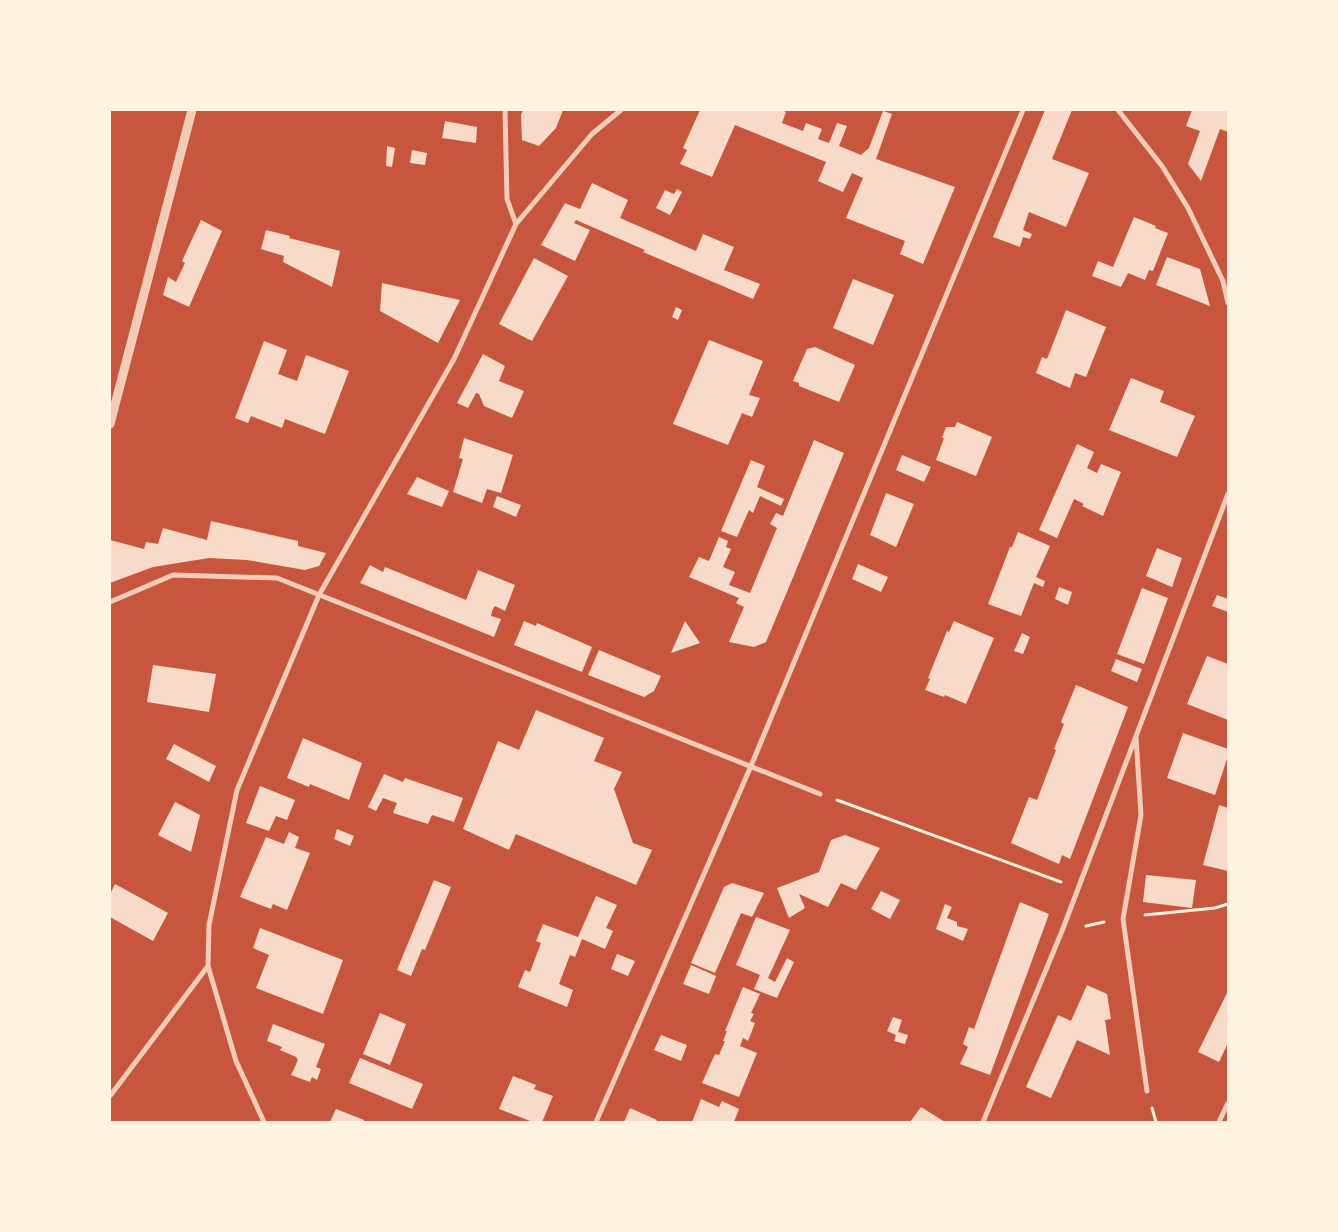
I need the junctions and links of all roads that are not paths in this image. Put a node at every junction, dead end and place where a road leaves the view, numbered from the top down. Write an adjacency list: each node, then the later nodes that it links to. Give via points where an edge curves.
1 (192, 110): 8 (street)
2 (505, 110): 6 (street, via 507,199)
3 (621, 110): 6 (street, via 592,134)
4 (1023, 110): 13 (street)
5 (1118, 110): 7 (street, via 1162,166 1188,208 1223,281)
6 (516, 224): 10 (street, via 454,359)
7 (1228, 303)
8 (110, 424)
9 (1228, 494): 12 (street)
10 (319, 595): 11 (street, via 277,578 173,575); 13 (street); 15 (street, via 237,790 209,925)
11 (110, 602)
12 (1136, 734): 16 (street, via 1141,815 1123,919); 21 (street, via 1062,931)
13 (751, 766): 14 (street); 20 (street)
14 (820, 794)
15 (208, 966): 17 (street); 19 (street, via 236,1061)
16 (1147, 1091)
17 (110, 1096)
18 (1228, 1103): 22 (street)
19 (264, 1122)
20 (596, 1122)
21 (983, 1122)
22 (1218, 1122)

